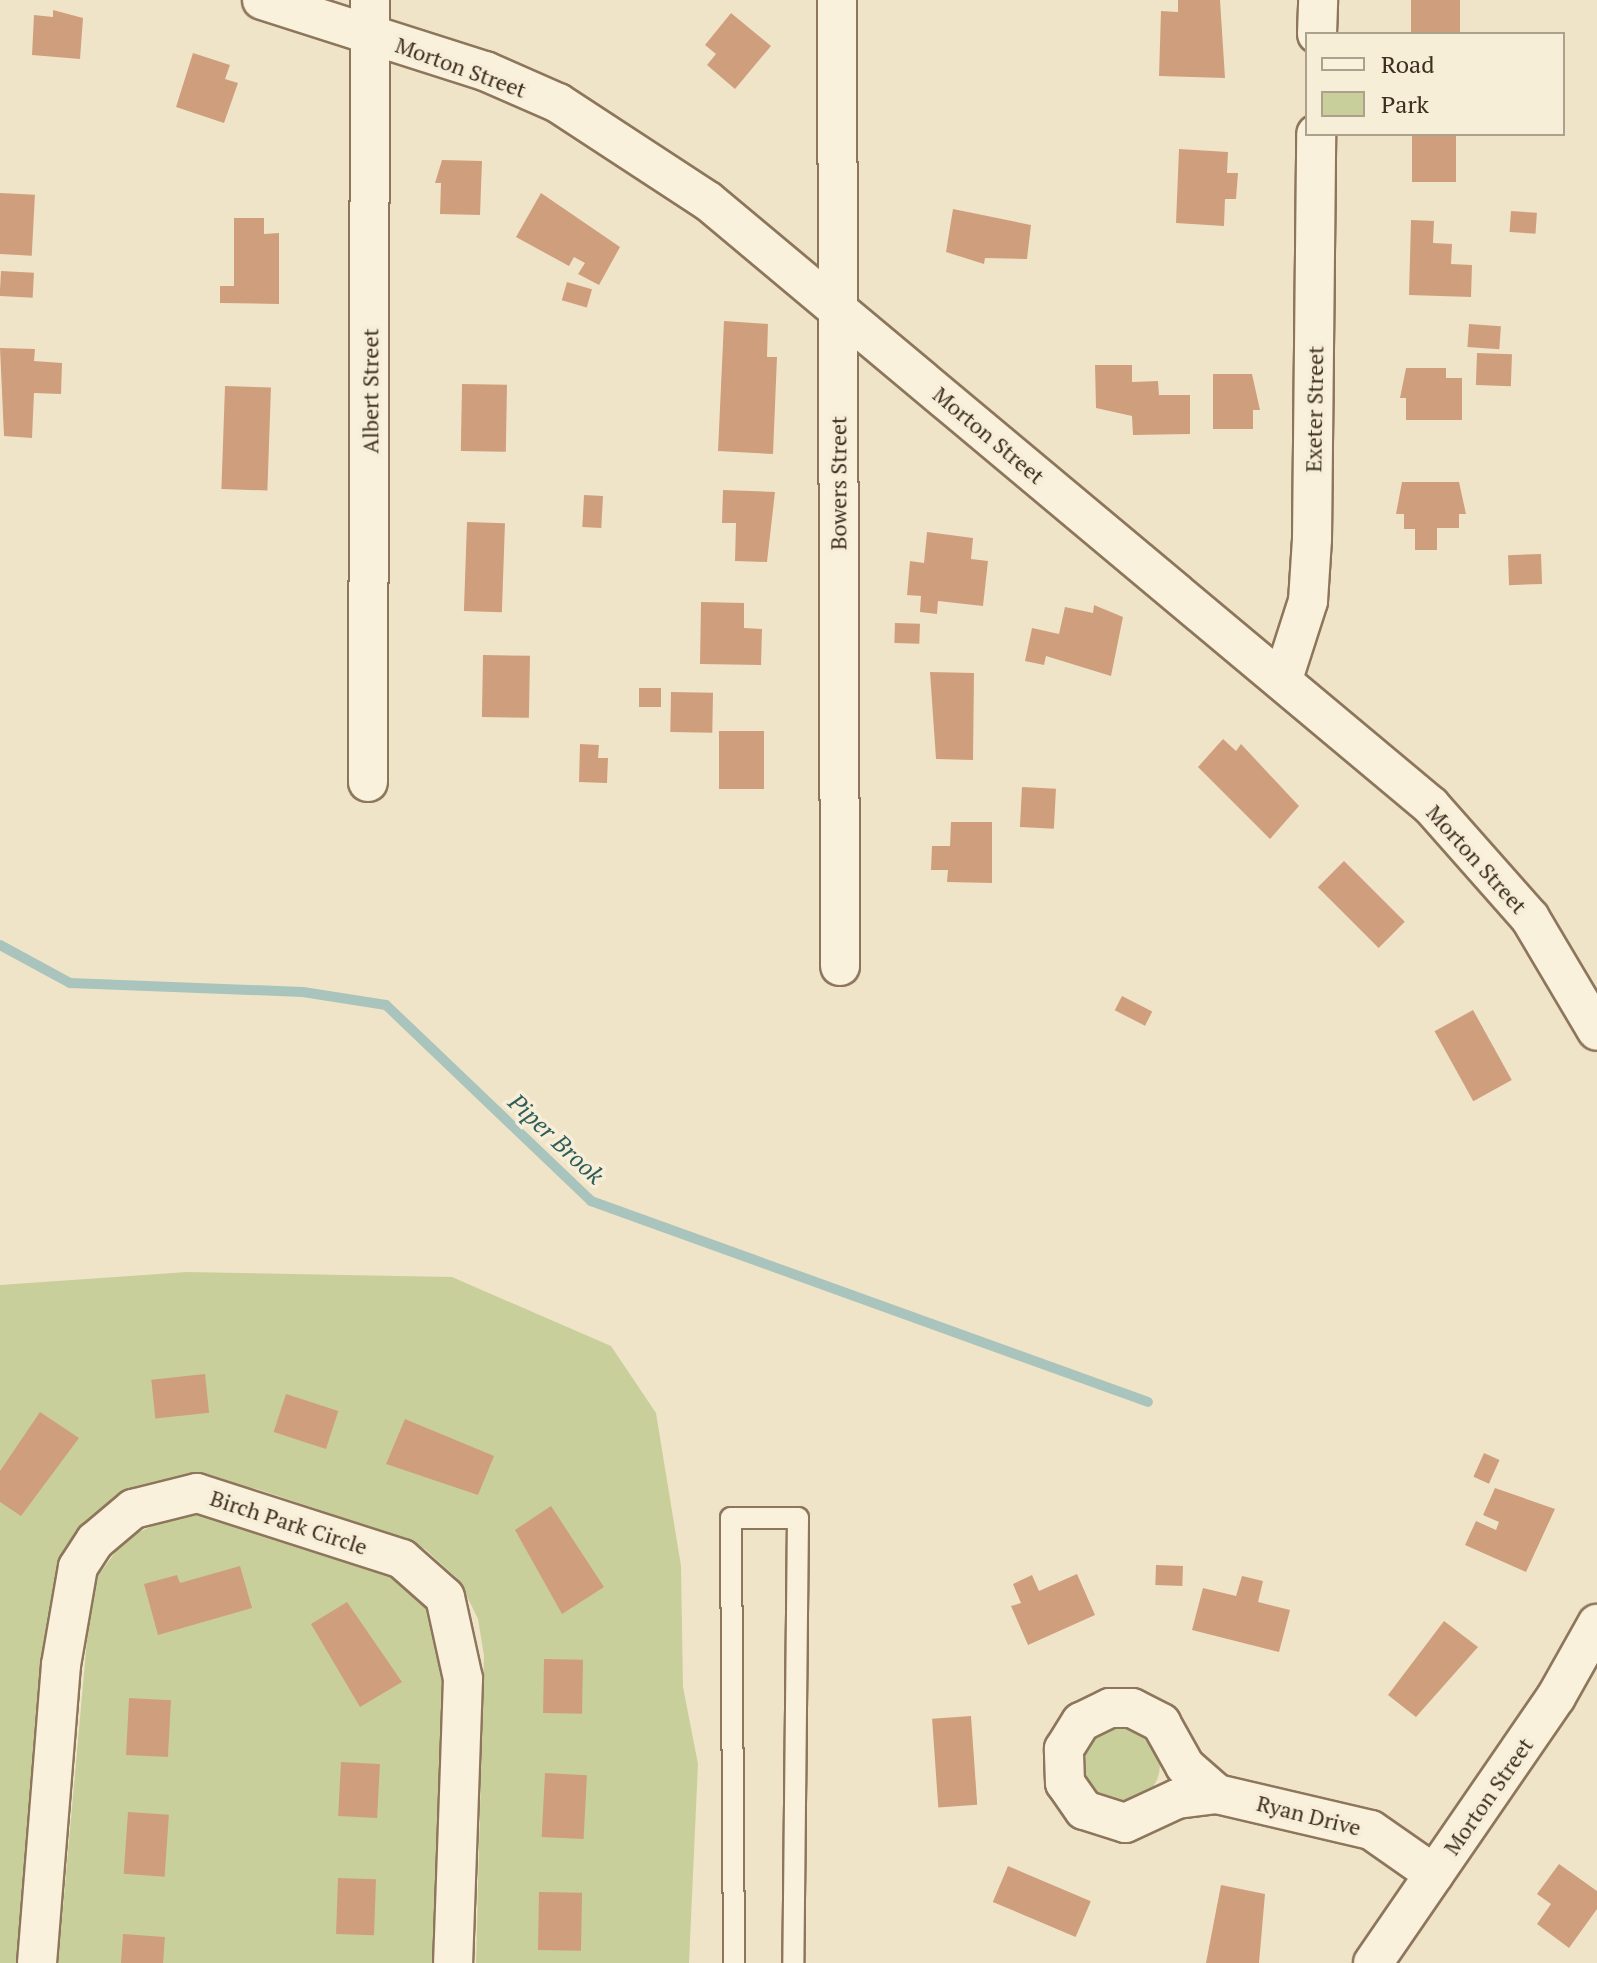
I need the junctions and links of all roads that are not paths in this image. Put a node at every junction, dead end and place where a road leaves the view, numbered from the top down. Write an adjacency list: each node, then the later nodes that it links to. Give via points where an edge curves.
1 (262, 0): 4 (street, Morton Street)
2 (837, 0): 7 (street, Bowers Street)
3 (1318, 0): 5 (street)
4 (370, 18): 7 (street, Morton Street, via 622,140); 9 (street, Albert Street)
5 (1317, 32)
6 (1316, 136): 8 (street, Exeter Street, via 1312,539 1308,601)
7 (838, 309): 8 (street, Morton Street); 10 (street, Bowers Street)
8 (1283, 679): 11 (street, Morton Street, via 1431,806 1499,879 1560,963)
9 (368, 782)
10 (840, 966)
11 (1597, 1031)
12 (1597, 1624): 14 (street, Morton Street)
13 (1217, 1794): 14 (street, Ryan Drive, via 1371,1830)
14 (1434, 1874): 19 (street, Morton Street)
15 (37, 1963): 16 (street, Birch Park Circle, via 61,1665 78,1567 95,1541 133,1509 197,1493 402,1559 445,1597 463,1679)
16 (453, 1963)
17 (734, 1963): 18 (lane, via 731,1518 798,1518)
18 (793, 1963)
19 (1373, 1963)

